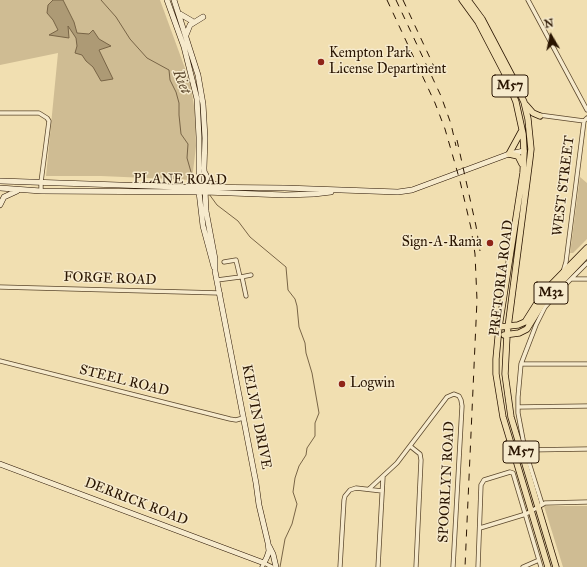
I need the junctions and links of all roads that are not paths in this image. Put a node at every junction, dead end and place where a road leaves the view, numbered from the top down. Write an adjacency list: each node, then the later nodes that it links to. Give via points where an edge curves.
1 (167, 0): 25 (street, KELVIN DRIVE, via 182,41 197,99)
2 (174, 0): 6 (street, KELVIN DRIVE)
3 (462, 0): 10 (main road, PRETORIA ROAD / M57, via 478,22 504,72)
4 (468, 0): 11 (main road, PRETORIA ROAD / M57, via 482,20)
5 (528, 0): 12 (street)
6 (179, 14): 8 (street); 9 (street, KELVIN DRIVE)
7 (203, 17): 9 (street, via 190,25)
8 (192, 20)
9 (186, 36): 24 (street, KELVIN DRIVE, via 198,75 203,104)
10 (516, 102): 14 (street); 18 (main road, PRETORIA ROAD / M57)
11 (524, 102): 14 (main road, PRETORIA ROAD / M57); 15 (main road, via 531,111)
12 (587, 110)
13 (0, 113): 27 (street, via 39,113 46,116 48,122)
14 (527, 113): 15 (street); 17 (main road, PRETORIA ROAD / M57)
15 (540, 115): 16 (street); 17 (main road)
16 (586, 119): 41 (street, WEST STREET)
17 (529, 125): 19 (main road, PRETORIA ROAD / M57)
18 (522, 129): 20 (main road, PRETORIA ROAD / M57); 21 (main road)
19 (530, 138): 20 (main road); 22 (main road, PRETORIA ROAD / M57)
20 (524, 151): 21 (street, PLANE ROAD); 22 (main road); 23 (main road, PRETORIA ROAD / M57)
21 (509, 154): 23 (main road, via 518,156); 34 (street, PLANE ROAD, via 412,190)
22 (530, 158): 46 (main road, PRETORIA ROAD / M57)
23 (523, 166): 44 (main road, PRETORIA ROAD / M57)
24 (204, 168): 30 (street, via 212,182); 33 (street, KELVIN DRIVE)
25 (199, 178): 28 (street, via 194,183); 33 (street, KELVIN DRIVE)
26 (0, 180): 27 (street, PLANE ROAD)
27 (41, 182): 28 (street, PLANE ROAD); 35 (street)
28 (179, 187): 33 (street, PLANE ROAD)
29 (0, 188): 32 (street, PLANE ROAD)
30 (230, 188): 31 (street, PLANE ROAD); 33 (street, PLANE ROAD)
31 (251, 188): 34 (street, PLANE ROAD); 36 (street)
32 (23, 190): 35 (street, PLANE ROAD); 38 (street, via 8,194)
33 (202, 190): 35 (street, PLANE ROAD); 37 (street, PLANE ROAD); 39 (street, KELVIN DRIVE); 48 (street, KELVIN DRIVE, via 203,226)
34 (360, 191): 37 (street, PLANE ROAD, via 285,195)
35 (41, 192)
36 (285, 192)
37 (224, 193): 39 (street, via 210,197)
38 (0, 205)
39 (206, 207): 48 (street, KELVIN DRIVE)
40 (587, 248): 43 (main road, M32)
41 (567, 255): 43 (street, WEST STREET); 49 (street, WEST STREET)
42 (587, 255): 63 (main road, M32, via 546,298 527,329)
43 (578, 257): 49 (main road, M32)
44 (510, 260): 46 (main road); 60 (main road, PRETORIA ROAD / M57)
45 (224, 262): 51 (street, via 236,260)
46 (516, 262): 58 (main road, PRETORIA ROAD / M57)
47 (587, 262): 52 (street)
48 (215, 271): 54 (street, KELVIN DRIVE)
49 (562, 273): 59 (main road, M32, via 538,300 526,321)
50 (251, 275): 51 (street)
51 (241, 277): 54 (street); 57 (street)
52 (571, 279): 53 (street); 65 (street, via 545,307)
53 (587, 279)
54 (217, 280): 56 (street, KELVIN DRIVE)
55 (0, 287): 56 (street, FORGE ROAD)
56 (220, 293): 69 (street, KELVIN DRIVE)
57 (246, 296)
58 (509, 319): 59 (main road); 61 (main road, PRETORIA ROAD / M57)
59 (518, 325): 61 (main road)
60 (499, 327): 61 (main road); 62 (main road, PRETORIA ROAD / M57)
61 (508, 327): 63 (main road, PRETORIA ROAD / M57)
62 (498, 335): 63 (main road, M32); 79 (main road, PRETORIA ROAD / M57, via 496,374 500,400)
63 (507, 335): 78 (main road, PRETORIA ROAD / M57, via 505,374 508,400 513,424)
64 (0, 361): 69 (street, STEEL ROAD, via 230,419)
65 (521, 364): 66 (street); 68 (street)
66 (587, 364)
67 (587, 406): 68 (street)
68 (518, 407): 72 (street)
69 (243, 418): 83 (street, KELVIN DRIVE)
70 (410, 446): 74 (street); 90 (street, via 418,452 421,460); 91 (street, SPOORLYN ROAD, via 447,397 454,394 460,398 462,406)
71 (587, 449): 72 (street)
72 (526, 450): 78 (street)
73 (0, 464): 85 (street, DERRICK ROAD)
74 (383, 477): 75 (street); 76 (street)
75 (369, 489): 76 (street); 88 (street, via 354,488 344,498)
76 (382, 491): 89 (street)
77 (587, 502): 78 (street, via 552,502)
78 (540, 505): 79 (street); 96 (main road, PRETORIA ROAD / M57)
79 (528, 513): 80 (street, via 512,473 506,472 482,482); 81 (street); 84 (street); 95 (main road, PRETORIA ROAD / M57)
80 (480, 521): 81 (street); 82 (street)
81 (490, 525): 82 (street)
82 (480, 528): 92 (street)
83 (268, 543): 85 (street, KELVIN DRIVE, via 268,554); 87 (street)
84 (539, 560): 93 (street); 94 (street)
85 (263, 565): 86 (street)
86 (272, 567)
87 (276, 567)
88 (340, 567)
89 (378, 567)
90 (416, 567)
91 (453, 567)
92 (478, 567)
93 (523, 567)
94 (541, 567)
95 (548, 567)
96 (556, 567)

